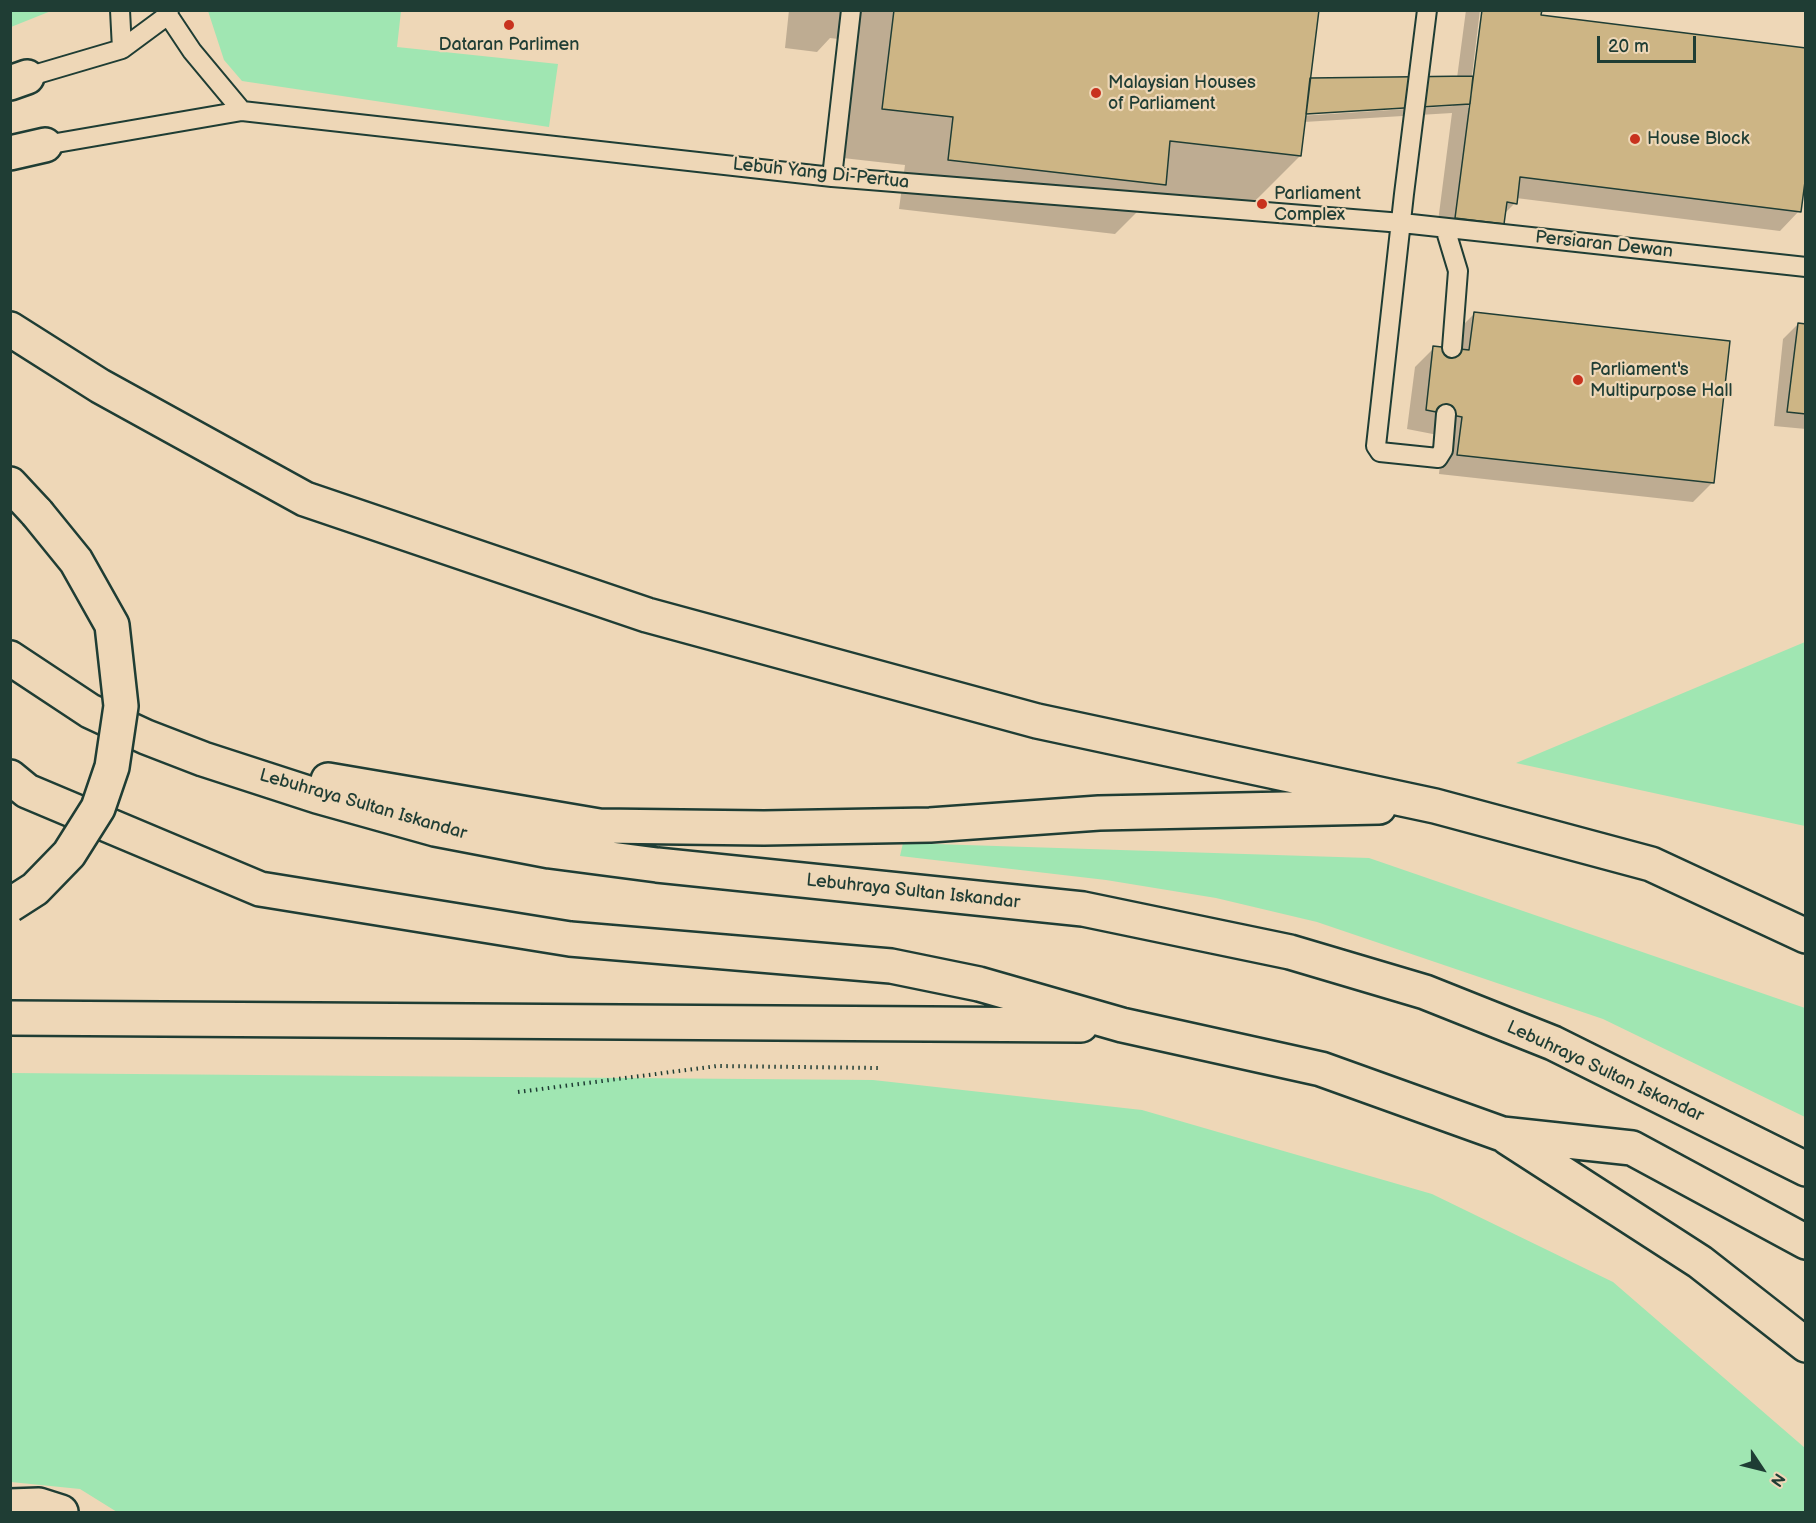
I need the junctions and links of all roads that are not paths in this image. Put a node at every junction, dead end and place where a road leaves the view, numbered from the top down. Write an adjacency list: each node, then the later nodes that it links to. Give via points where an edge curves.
1 (120, 10): 5 (lane)
2 (851, 10): 10 (lane)
3 (1426, 10): 11 (lane)
4 (169, 13): 5 (lane); 7 (lane, via 192,51)
5 (122, 49): 6 (lane)
6 (19, 80)
7 (242, 111): 8 (lane, Lebuh Yang Di-Pertua); 10 (lane, Lebuh Yang Di-Pertua)
8 (45, 145): 9 (main road)
9 (10, 153)
10 (832, 177): 11 (lane, Lebuh Yang Di-Pertua)
11 (1402, 223): 12 (lane, Persiaran Dewan); 16 (lane, via 1376,446 1380,452 1438,458 1443,450)
12 (1445, 228): 13 (lane, Persiaran Dewan); 15 (lane, via 1458,271)
13 (1806, 267)
14 (10, 329): 21 (main road, via 100,386 305,499 647,615 1037,721)
15 (1452, 348)
16 (1446, 414)
17 (10, 484): 22 (main road, bridge, via 76,561 112,625 121,706 112,767 98,808 69,854 34,889)
18 (10, 658): 19 (main road, Lebuhraya Sultan Iskandar, via 90,711)
19 (203, 759): 21 (main road, via 599,826 930,825 1099,813); 27 (main road, Lebuhraya Sultan Iskandar, via 435,829 550,851 1083,909 1290,952 1425,992 1553,1043)
20 (16, 784): 25 (main road, via 260,889 570,939 891,966 979,984)
21 (1435, 806): 23 (main road, via 1652,864)
22 (10, 905)
23 (1806, 936)
24 (10, 1018): 25 (main road)
25 (1122, 1025): 26 (main road, via 1321,1069)
26 (1502, 1134): 28 (main road, via 1632,1148); 29 (main road, via 1700,1262)
27 (1806, 1169)
28 (1806, 1242)
29 (1806, 1345)
30 (10, 1506): 31 (main road, via 39,1505)
31 (61, 1512)

